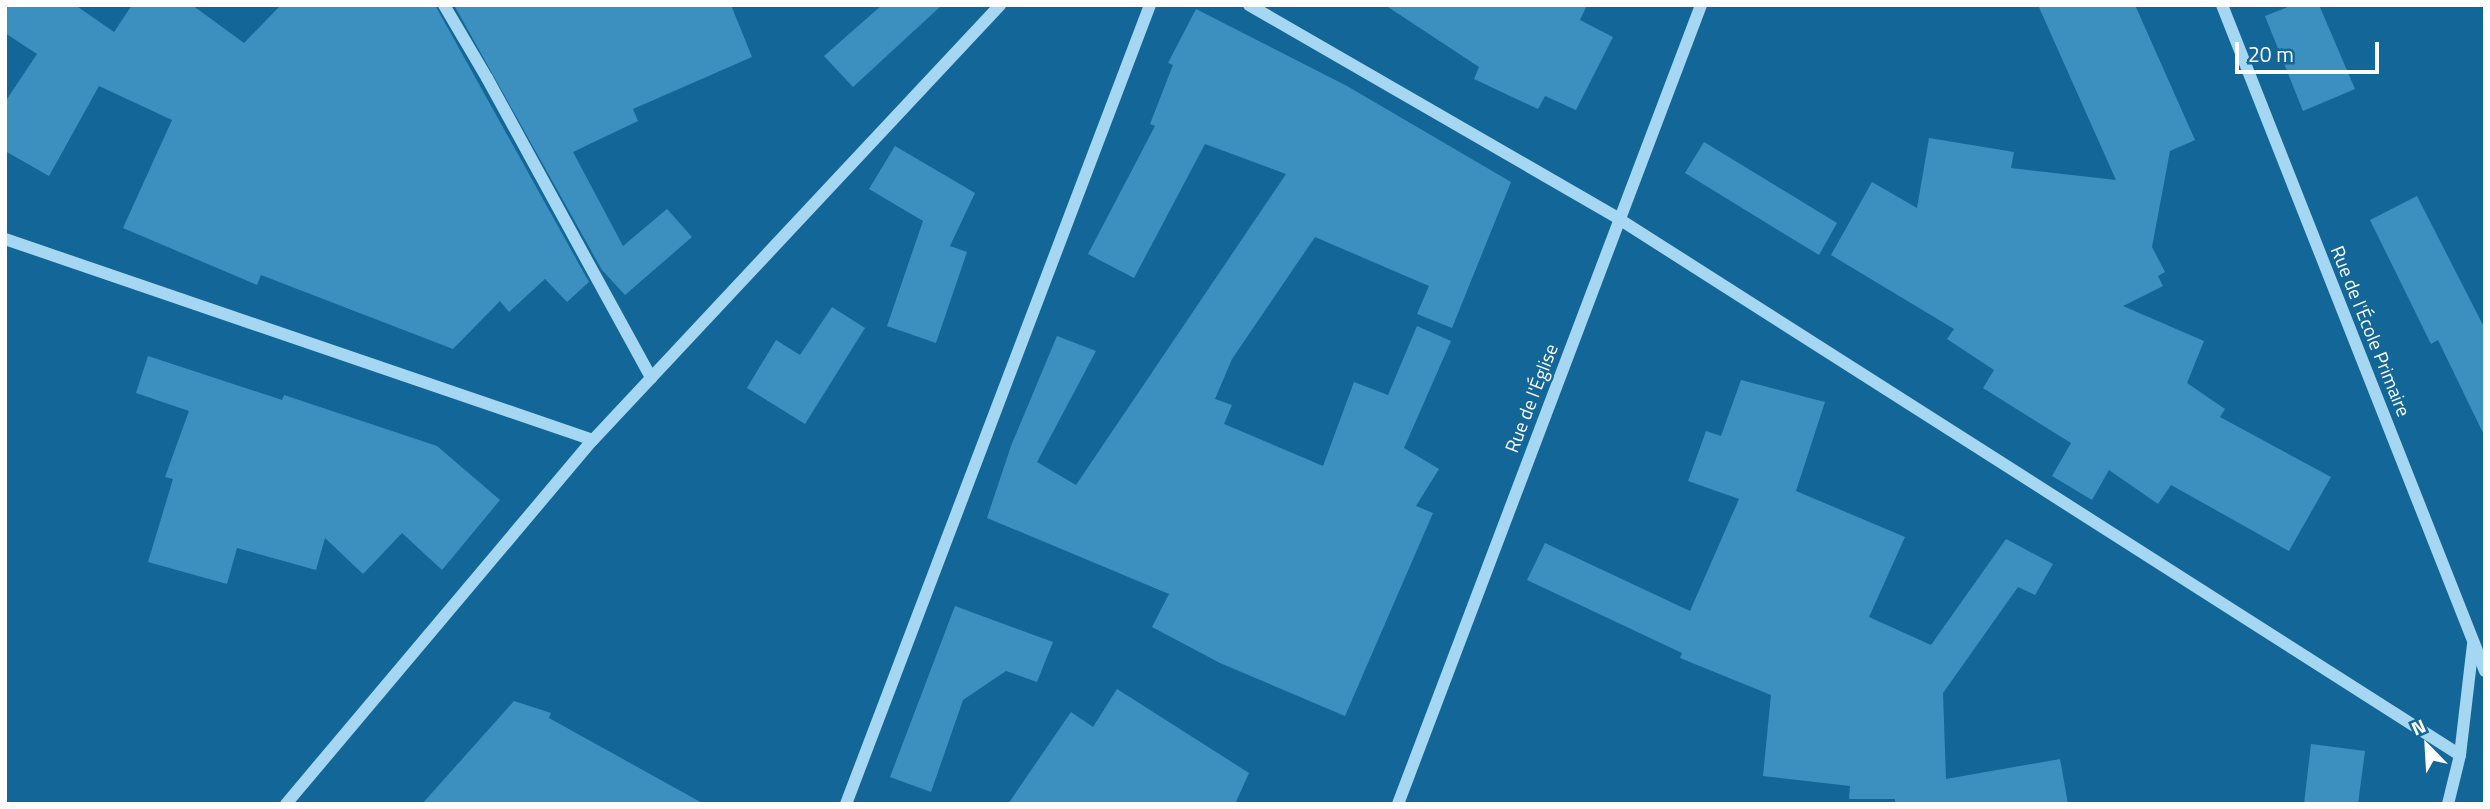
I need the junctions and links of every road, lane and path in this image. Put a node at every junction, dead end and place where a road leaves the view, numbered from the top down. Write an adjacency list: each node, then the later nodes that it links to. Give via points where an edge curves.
1 (444, 5): 9 (street)
2 (1000, 5): 9 (street)
3 (1150, 5): 15 (street)
4 (1249, 5): 7 (street)
5 (1701, 5): 7 (street, Rue de l'Église)
6 (2222, 5): 11 (street, Rue de l'École Primaire)
7 (1619, 219): 13 (street); 16 (street, Rue de l'Église)
8 (5, 239): 10 (street)
9 (651, 378): 10 (street)
10 (593, 440): 14 (street)
11 (2474, 643): 12 (street, Rue de l'École Primaire); 13 (street)
12 (2485, 671)
13 (2460, 755): 17 (street)
14 (286, 804)
15 (846, 804)
16 (1398, 804)
17 (2448, 804)

